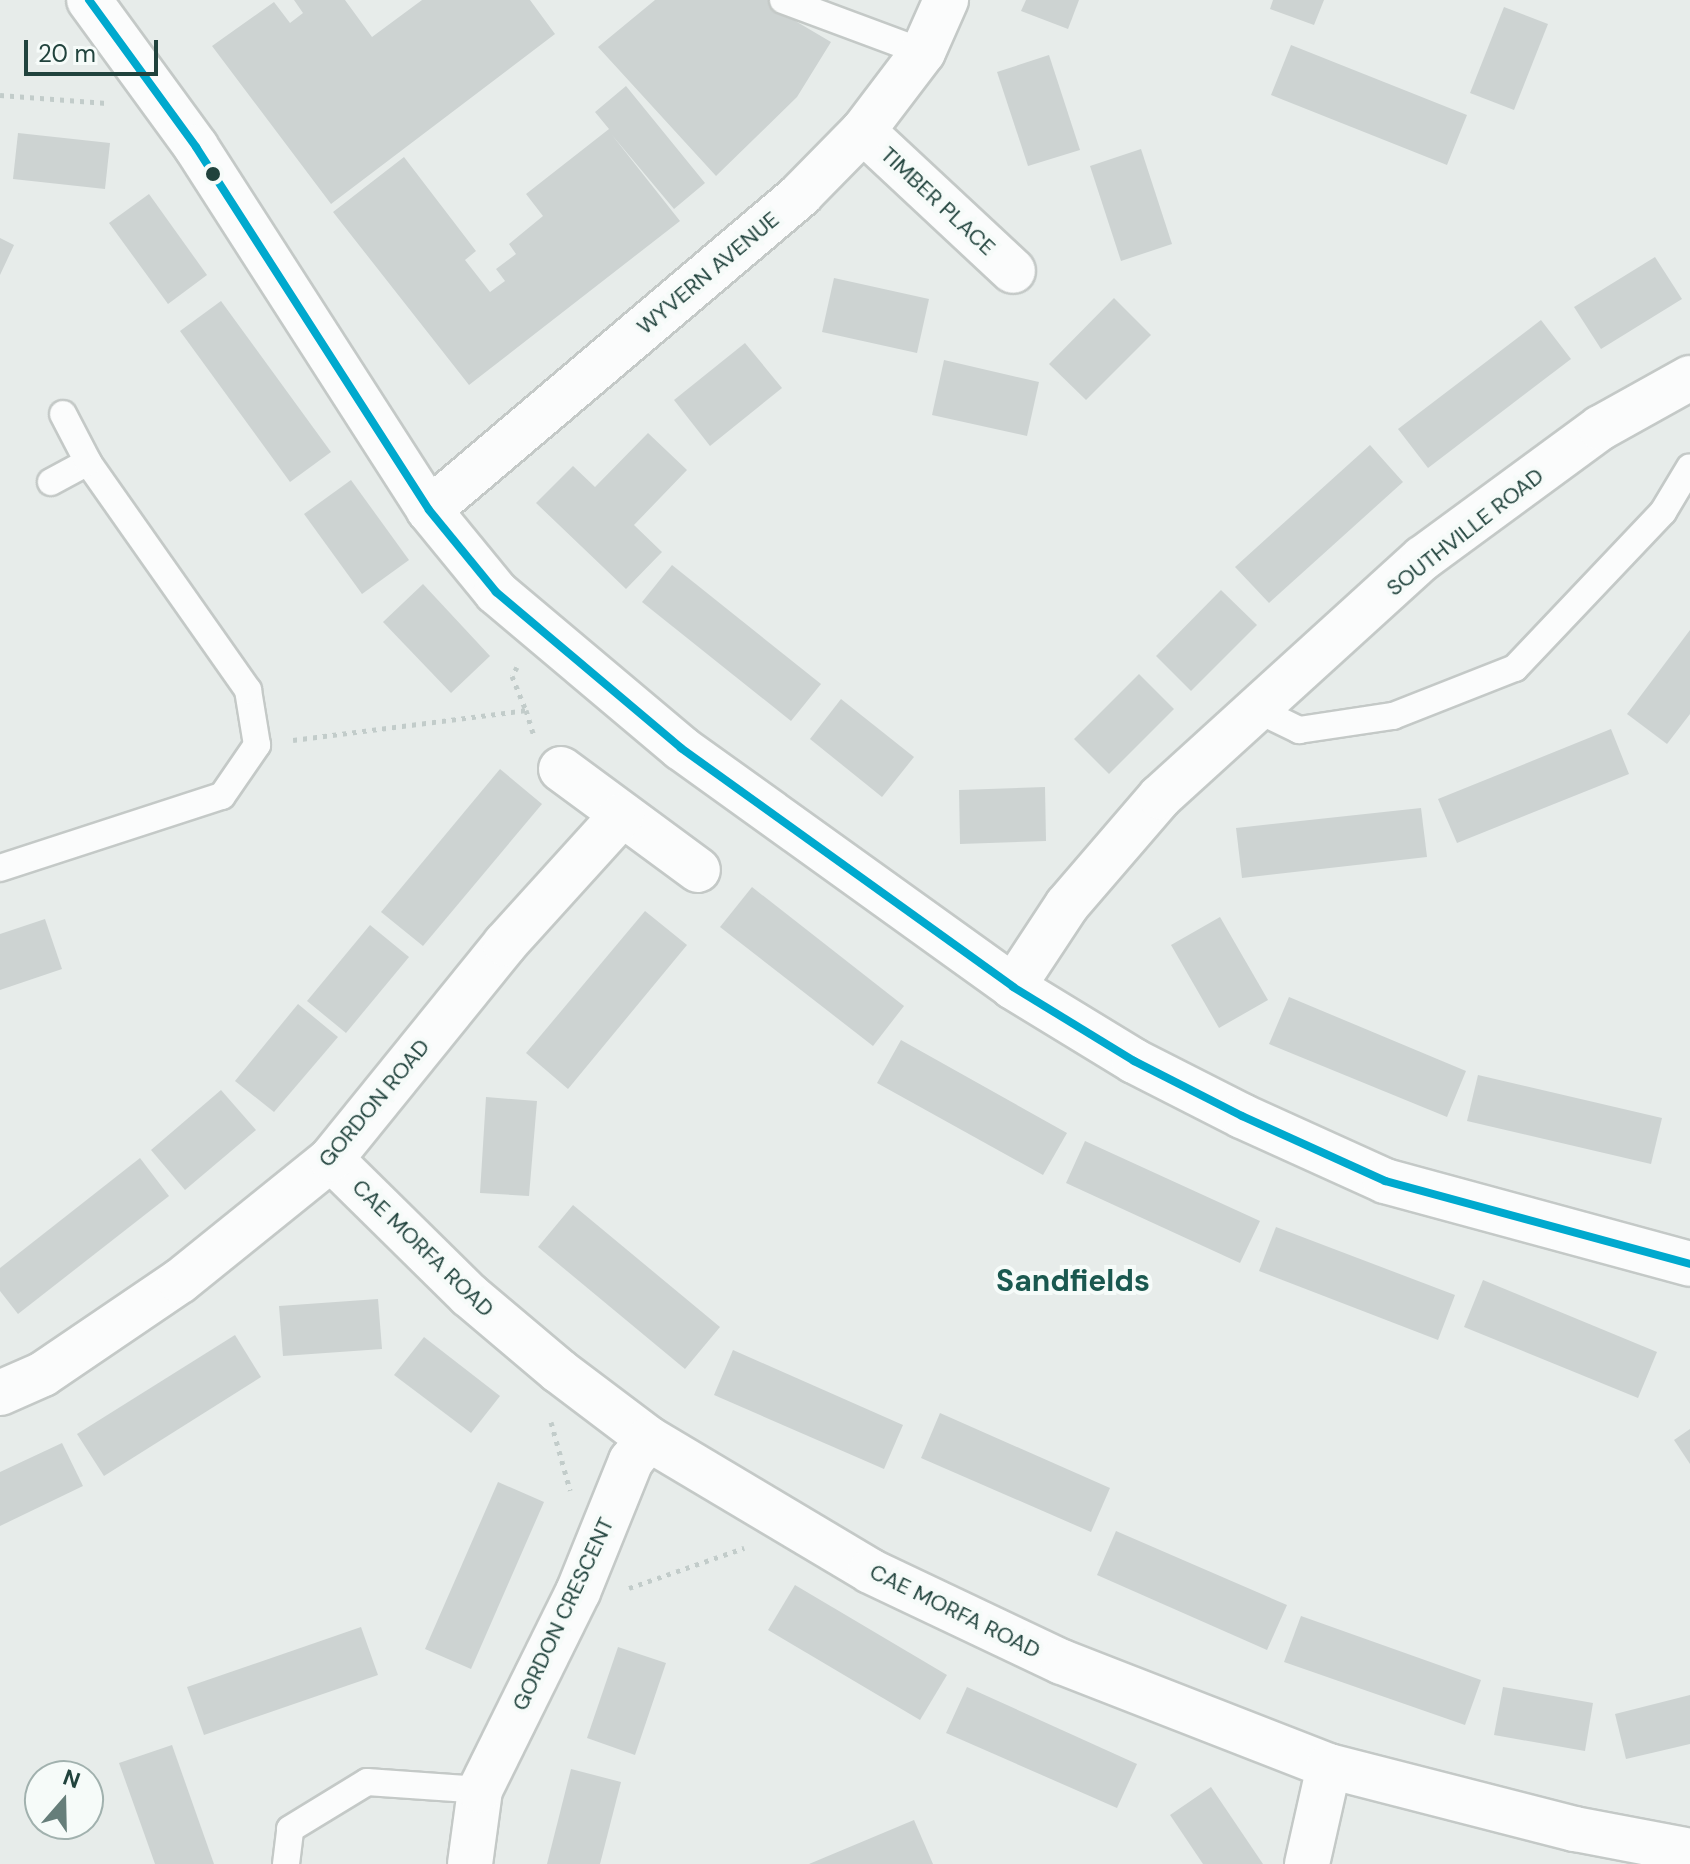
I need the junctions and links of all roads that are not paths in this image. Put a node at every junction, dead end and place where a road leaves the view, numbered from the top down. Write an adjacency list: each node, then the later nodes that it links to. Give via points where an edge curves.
1 (89, 0): 12 (street, via 368,408)
2 (783, 0): 4 (lane)
3 (946, 0): 4 (street, WYVERN AVENUE)
4 (923, 52): 5 (street, WYVERN AVENUE)
5 (863, 131): 6 (street, TIMBER PLACE); 12 (street, WYVERN AVENUE, via 801,194)
6 (1013, 271)
7 (1690, 378): 13 (street, SOUTHVILLE ROAD, via 1600,428 1423,558)
8 (63, 414): 9 (lane)
9 (88, 462): 11 (lane); 16 (lane, via 248,690 257,745 222,796)
10 (1690, 467): 13 (lane, via 1663,512 1515,668 1393,716 1299,730)
11 (51, 482)
12 (429, 510): 18 (street, via 496,592 582,669 681,748)
13 (1258, 710): 18 (street, SOUTHVILLE ROAD, via 1160,797 1067,905)
14 (561, 769): 15 (street)
15 (622, 815): 17 (street); 19 (street, GORDON ROAD, via 505,944)
16 (0, 868)
17 (698, 870)
18 (1013, 987): 20 (street, via 1134,1061 1385,1181)
19 (331, 1159): 21 (street, GORDON ROAD, via 180,1281 43,1374); 22 (street, CAE MORFA ROAD, via 469,1295)
20 (1690, 1264)
21 (0, 1393)
22 (649, 1439): 23 (street, CAE MORFA ROAD, via 870,1571 1062,1662); 24 (street, GORDON CRESCENT, via 631,1461 578,1592)
23 (1329, 1766): 25 (street, CAE MORFA ROAD, via 1575,1829); 28 (street)
24 (480, 1790): 26 (lane, via 367,1782 290,1829); 27 (street, GORDON CRESCENT)
25 (1690, 1851)
26 (286, 1864)
27 (470, 1864)
28 (1307, 1864)

